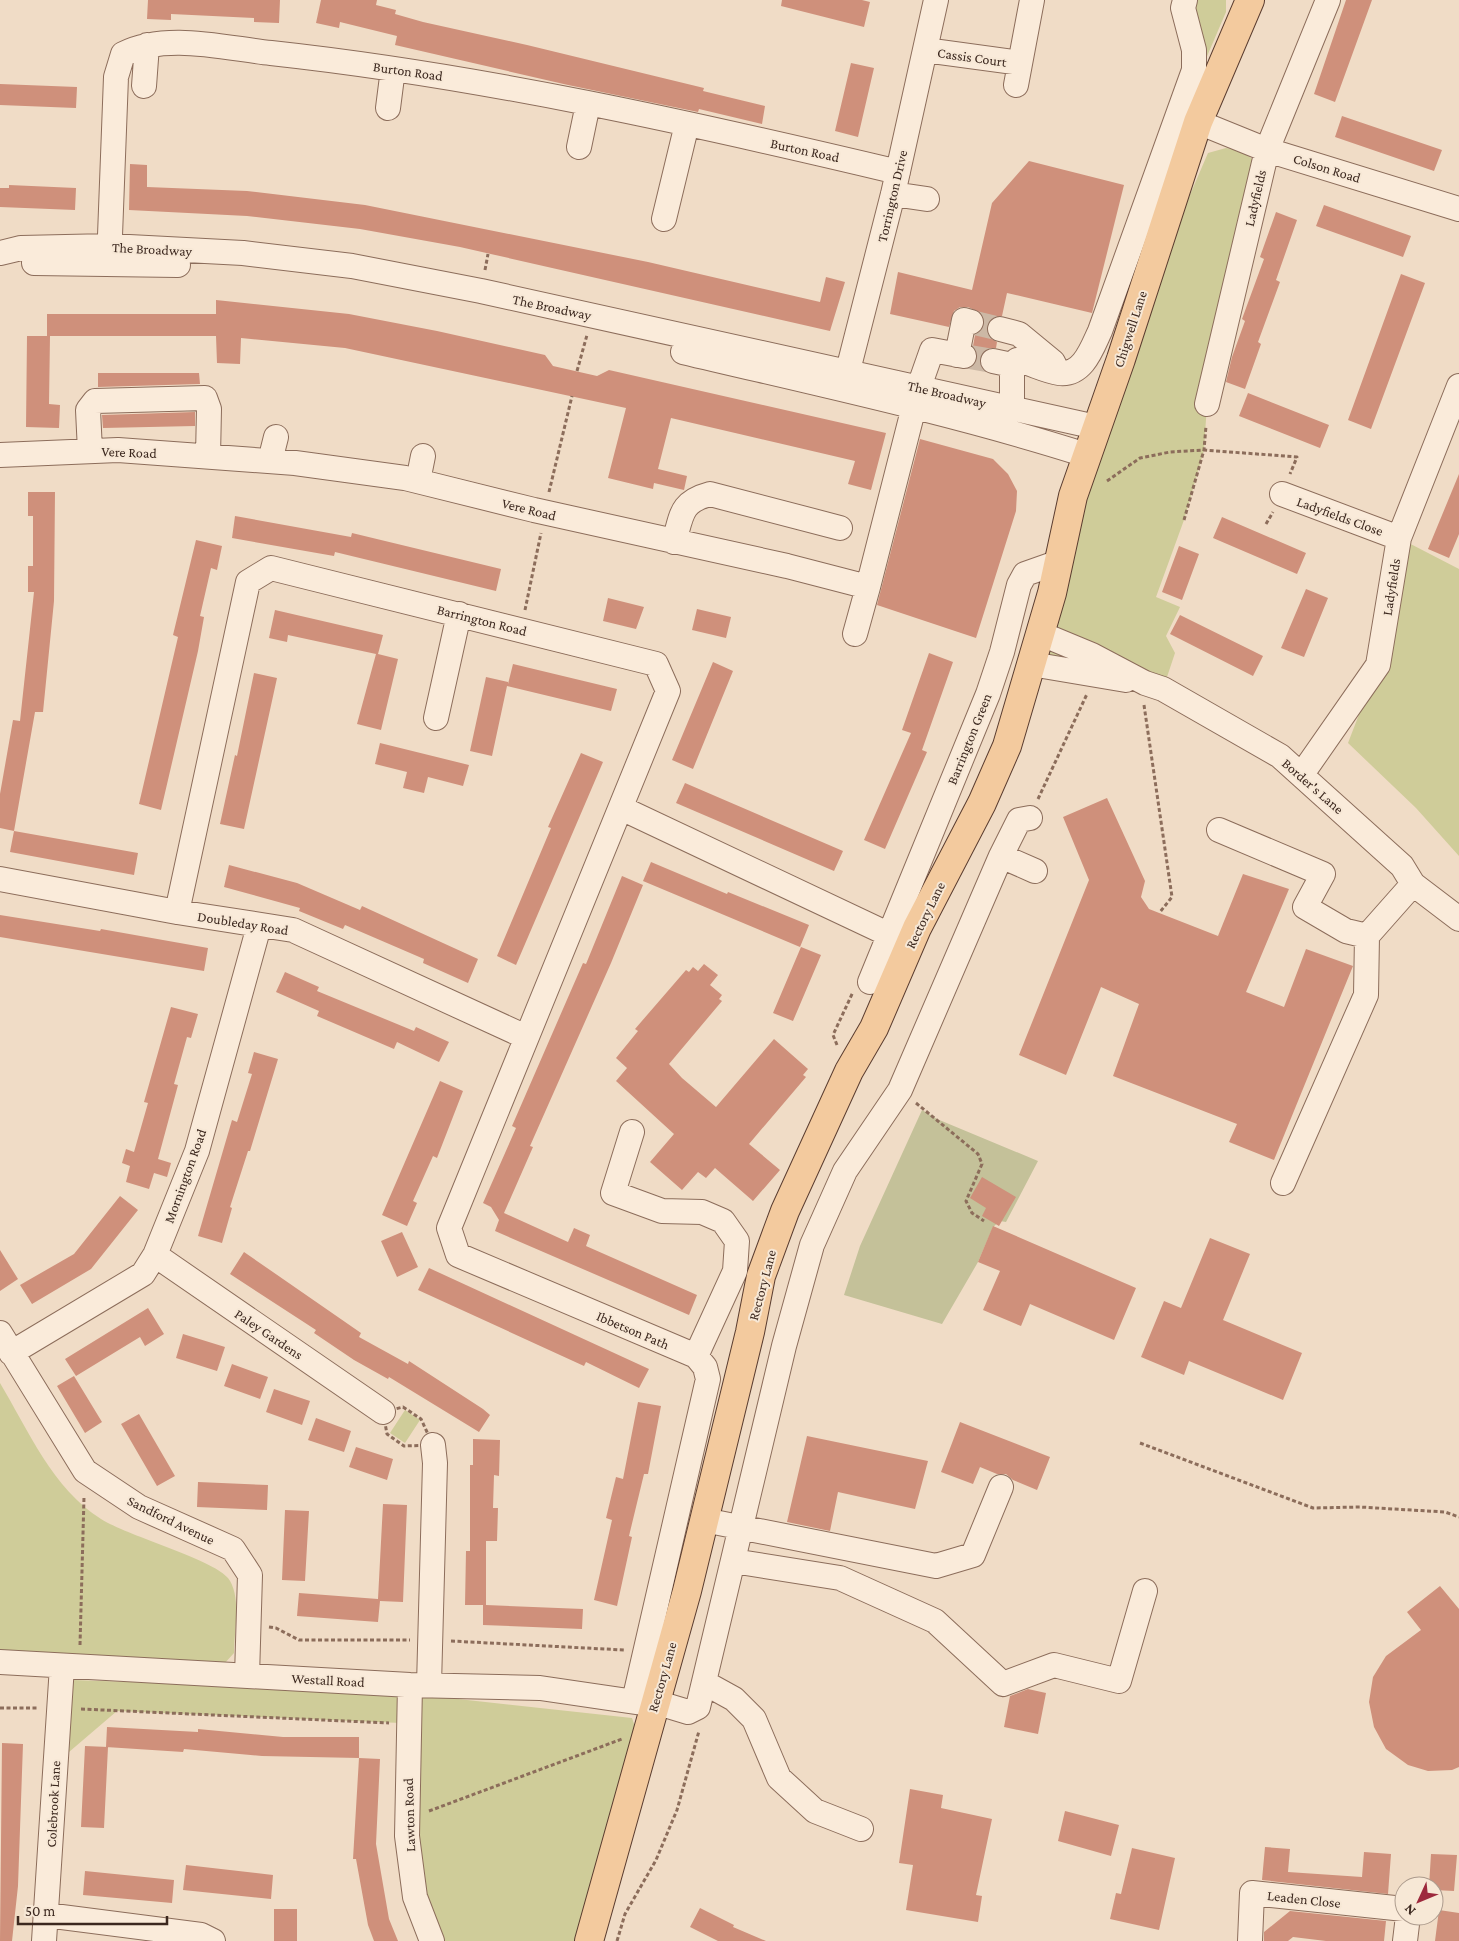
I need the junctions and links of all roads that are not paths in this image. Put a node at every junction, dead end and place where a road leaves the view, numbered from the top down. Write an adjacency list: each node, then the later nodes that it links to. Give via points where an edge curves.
1 (936, 0): 7 (street, Torrington Drive)
2 (1032, 0): 7 (street, Cassis Court, via 1018,74)
3 (1186, 0): 25 (street, via 1183,8 1194,50 1194,70)
4 (1250, 0): 12 (main road, Chigwell Lane)
5 (1328, 0): 15 (street, Ladyfields)
6 (147, 45): 8 (street, Burton Road, via 178,43); 9 (street); 21 (street, Burton Road, via 123,54 116,78)
7 (925, 50): 16 (street, Torrington Drive)
8 (393, 69): 10 (street, Burton Road); 11 (street)
9 (144, 86)
10 (588, 104): 13 (street, Burton Road); 14 (street)
11 (388, 108)
12 (1198, 122): 15 (street, Colson Road); 26 (main road, Chigwell Lane)
13 (687, 124): 16 (street, Burton Road); 19 (street)
14 (579, 147)
15 (1267, 150): 18 (street, Colson Road); 31 (street, Ladyfields)
16 (896, 183): 17 (street, Burton Road); 28 (street, Torrington Drive)
17 (927, 198)
18 (1459, 209)
19 (664, 219)
20 (0, 254): 21 (street, The Broadway, via 22,248)
21 (109, 256): 22 (street, The Broadway); 28 (street, The Broadway, via 343,280); 28 (street, The Broadway, via 243,253 352,266 481,291)
22 (0, 263)
23 (971, 322): 30 (street, via 964,320 960,355 932,350)
24 (1000, 329): 27 (street, via 1019,334 1052,362)
25 (1100, 331): 26 (street); 27 (street, via 1086,360 1073,371)
26 (1126, 341): 33 (main road, Chigwell Lane)
27 (1059, 373): 32 (street, via 1023,361 1002,363)
28 (845, 381): 30 (street, The Broadway)
29 (1459, 386): 44 (street, Ladyfields)
30 (917, 397): 32 (street, The Broadway); 37 (street, The Broadway); 47 (street)
31 (1207, 404)
32 (1012, 409): 33 (street, The Broadway)
33 (1096, 427): 37 (main road, Chigwell Lane)
34 (276, 437): 40 (street)
35 (90, 451): 36 (street, Vere Road); 38 (street, Vere Road); 38 (street, via 88,410 95,401 205,398 209,409)
36 (0, 455)
37 (1086, 455): 46 (main road, Chigwell Lane, via 1069,510)
38 (208, 456): 40 (street, Vere Road)
39 (423, 456): 41 (street)
40 (270, 461): 41 (street, Vere Road)
41 (418, 481): 45 (street, Vere Road)
42 (1282, 494): 44 (street, Ladyfields Close)
43 (840, 528): 45 (street, via 710,494 687,504)
44 (1399, 538): 54 (street, Ladyfields, via 1378,665)
45 (674, 542): 47 (street, Vere Road)
46 (1059, 562): 50 (main road, Chigwell Lane); 65 (street, Barrington Green, via 1025,574 1019,585 988,694)
47 (868, 587): 49 (street)
48 (459, 614): 53 (street); 55 (street, Barrington Road, via 656,664 668,691); 62 (street, Barrington Road, via 271,568 248,582)
49 (855, 634)
50 (1039, 634): 51 (main road, Chigwell Lane); 52 (street, Border's Lane, via 1092,655)
51 (1031, 664): 52 (street, Border's Lane); 77 (main road, Rectory Lane, via 1007,746 982,803 917,928 874,1028 849,1071 785,1211 761,1276)
52 (1144, 690): 54 (street, Border's Lane, via 1163,689 1280,756)
53 (436, 718)
54 (1302, 774): 61 (street, Border's Lane, via 1402,866)
55 (621, 808): 65 (street); 68 (street, Barrington Road)
56 (1030, 818): 58 (street, via 1019,820)
57 (1219, 830): 66 (street, via 1323,874 1304,907 1346,931)
58 (1001, 856): 59 (street); 78 (street, via 900,1090 845,1171 812,1245 784,1346)
59 (1035, 871)
60 (0, 878): 62 (street, Doubleday Road)
61 (1413, 884): 63 (street, Border's Lane); 66 (street)
62 (177, 912): 64 (street, Doubleday Road)
63 (1459, 919)
64 (259, 926): 68 (street, Doubleday Road, via 293,930); 71 (street, Mornington Road, via 197,1151)
65 (890, 935): 67 (street, Barrington Green)
66 (1367, 936): 70 (street, via 1366,995)
67 (870, 982)
68 (526, 1037): 73 (street, Ibbetson Path, via 449,1228 458,1255)
69 (632, 1132): 73 (street, via 613,1194 662,1211 702,1212 724,1221 737,1241 734,1271)
70 (1283, 1183)
71 (155, 1256): 72 (street, Mornington Road, via 143,1274); 74 (street, Paley Gardens)
72 (6, 1343): 83 (street, Sandford Avenue, via 85,1471 139,1508 233,1549 250,1574)
73 (696, 1356): 86 (street, via 705,1367 708,1379)
74 (383, 1412)
75 (434, 1446): 85 (street)
76 (1001, 1487): 78 (street, via 973,1555 936,1566)
77 (704, 1520): 78 (street); 86 (main road, Rectory Lane, via 687,1591)
78 (742, 1527): 79 (street)
79 (734, 1561): 80 (street, via 840,1578 935,1621 1003,1684 1054,1665 1120,1681); 84 (street)
80 (1144, 1591)
81 (0, 1662): 82 (street, Westall Road)
82 (70, 1667): 83 (street, Westall Road); 89 (street, Colebrook Lane, via 59,1708)
83 (247, 1676): 85 (street, Westall Road)
84 (705, 1683): 86 (street, Westall Road, via 698,1707 688,1712); 87 (street, via 734,1699 754,1719 779,1778 786,1785 815,1811)
85 (419, 1685): 86 (street, Westall Road, via 540,1688); 93 (street, Lawton Road, via 410,1724 407,1836 416,1897)
86 (648, 1703): 94 (main road, Rectory Lane, via 646,1736)
87 (860, 1830)
88 (1394, 1908): 95 (street, Leaden Close, via 1252,1893)
89 (46, 1915): 91 (street, Colebrook Lane); 92 (street, via 201,1935)
90 (1407, 1926): 96 (street)
91 (44, 1941)
92 (213, 1941)
93 (432, 1941)
94 (589, 1941)
95 (1250, 1941)
96 (1406, 1941)

